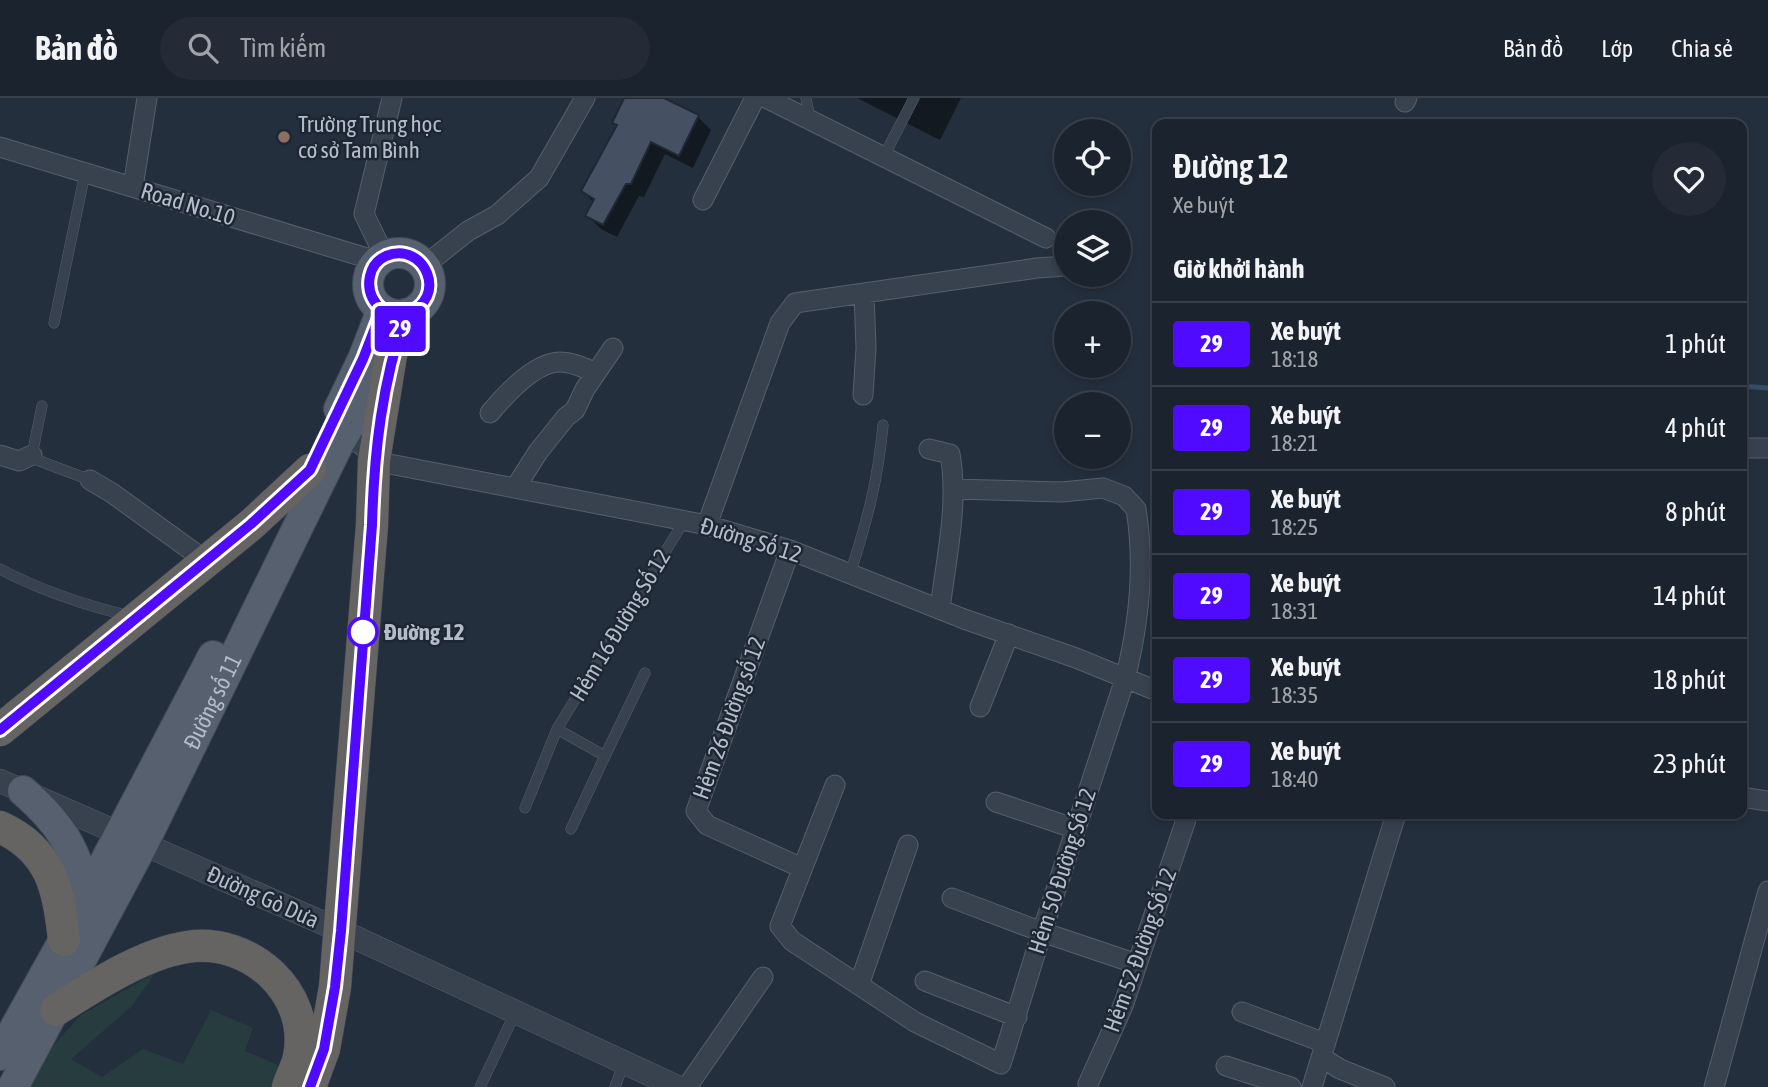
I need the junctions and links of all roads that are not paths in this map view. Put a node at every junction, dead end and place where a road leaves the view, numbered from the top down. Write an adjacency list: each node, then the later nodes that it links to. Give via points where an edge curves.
1 (147, 98): 12 (street)
2 (392, 98): 15 (street, via 364,214)
3 (585, 98): 16 (street, via 539,178 497,215)
4 (755, 98): 13 (street)
5 (766, 98): 8 (street)
6 (806, 98): 8 (lane)
7 (914, 98): 10 (lane)
8 (810, 120): 10 (street)
9 (0, 147): 11 (street, Road No.10)
10 (884, 156): 14 (street)
11 (85, 173): 12 (street, Road No.10); 20 (lane)
12 (133, 187): 15 (street, Road No.10)
13 (703, 200)
14 (1046, 238)
15 (381, 259): 16 (main road, via 405,254); 19 (main road, via 371,271 369,288 376,304)
16 (424, 266): 19 (main road, via 430,280 428,295 419,307)
17 (1054, 267): 18 (street)
18 (864, 293): 24 (street); 40 (street, via 794,303 780,323)
19 (394, 312): 22 (main road, Đường số 11); 35 (main road, Đường số 11, via 363,359)
20 (54, 323)
21 (613, 348): 23 (street)
22 (391, 355): 28 (main road, Đường số 11); 34 (highway)
23 (596, 373): 26 (street, via 557,362 532,373); 37 (street, via 575,410 538,452)
24 (863, 395)
25 (42, 406): 33 (lane)
26 (490, 413)
27 (883, 425): 45 (lane, via 870,513)
28 (338, 445): 34 (street, Đường Số 12, via 357,441); 67 (main road, Đường số 11)
29 (1747, 448): 30 (street)
30 (1768, 448)
31 (929, 449): 38 (street, via 950,454)
32 (0, 455): 33 (street, via 19,461)
33 (35, 457): 36 (lane)
34 (374, 461): 37 (street, Đường Số 12); 73 (highway)
35 (310, 470): 43 (highway); 67 (main road, Đường số 11)
36 (90, 480): 43 (street)
37 (515, 488): 39 (street, Đường Số 12)
38 (953, 489): 42 (street, Hẻm 50 Đường Số 12, via 1062,492 1103,488 1133,504); 46 (street)
39 (684, 521): 40 (street, Đường Số 12); 53 (lane, Hẻm 16 Đường Số 12)
40 (707, 525): 41 (street, Đường Số 12)
41 (790, 550): 45 (street, Đường Số 12); 69 (street, Hẻm 26 Đường số 12, via 696,811 707,825)
42 (1149, 552): 50 (street, Hẻm 50 Đường Số 12)
43 (206, 561): 47 (highway)
44 (0, 569): 47 (lane, via 87,606)
45 (850, 574): 46 (street, Đường Số 12)
46 (940, 609): 48 (street, Đường Số 12)
47 (137, 618): 54 (highway)
48 (1009, 635): 50 (street, Đường Số 12); 52 (street)
49 (645, 673): 55 (lane, Hẻm 16 Đường Số 12)
50 (1125, 679): 51 (street, Đường Số 12); 66 (street, Hẻm 50 Đường Số 12)
51 (1152, 689)
52 (980, 707)
53 (557, 729): 55 (lane); 61 (lane, Hẻm 16 Đường Số 12)
54 (0, 730)
55 (605, 756): 65 (lane, Hẻm 16 Đường Số 12)
56 (835, 785): 69 (street)
57 (11, 786): 67 (street, Đường Gò Dưa); 71 (main road, via 48,813 65,837)
58 (1747, 798): 59 (street)
59 (1768, 801)
60 (996, 802): 66 (street)
61 (525, 808)
62 (1186, 819): 76 (street, Hẻm 52 Đường Số 12)
63 (1394, 819): 84 (street)
64 (0, 827): 75 (highway, via 21,840 56,883)
65 (571, 829)
66 (1076, 829): 74 (street, Hẻm 50 Đường Số 12)
67 (131, 838): 71 (main road, Đường số 11); 73 (street, Đường Gò Dưa); 80 (main road, Đường số 11)
68 (908, 845): 79 (street)
69 (802, 869): 79 (street, via 780,926 792,940)
70 (1768, 891): 99 (street)
71 (87, 897): 75 (main road, Đường số 11)
72 (952, 898): 74 (street)
73 (341, 931): 81 (street, Đường Gò Dưa); 91 (highway, via 324,1049)
74 (1042, 932): 76 (street); 83 (street, Hẻm 50 Đường Số 12)
75 (64, 940): 85 (main road, Đường số 11)
76 (1137, 964): 88 (street, Hẻm 52 Đường Số 12)
77 (763, 977): 95 (street)
78 (925, 981): 83 (street)
79 (859, 985): 83 (street, Hẻm 50 Đường Số 12, via 915,1022 1001,1064)
80 (56, 1010): 89 (main road, Đường số 11); 90 (highway, via 140,962 163,954 187,947 236,951 260,963 291,1000 299,1022 299,1056)
81 (515, 1013): 86 (street, Đường Gò Dưa); 92 (lane)
82 (1242, 1013): 84 (street)
83 (1017, 1017)
84 (1323, 1050): 97 (street); 98 (street, via 1340,1069)
85 (0, 1055)
86 (625, 1062): 93 (lane); 94 (street, Đường Gò Dưa)
87 (1226, 1066): 96 (street)
88 (1088, 1084)
89 (13, 1087)
90 (288, 1087)
91 (310, 1087)
92 (480, 1087)
93 (615, 1087)
94 (677, 1087)
95 (687, 1087)
96 (1291, 1087)
97 (1312, 1087)
98 (1385, 1087)
99 (1714, 1087)

